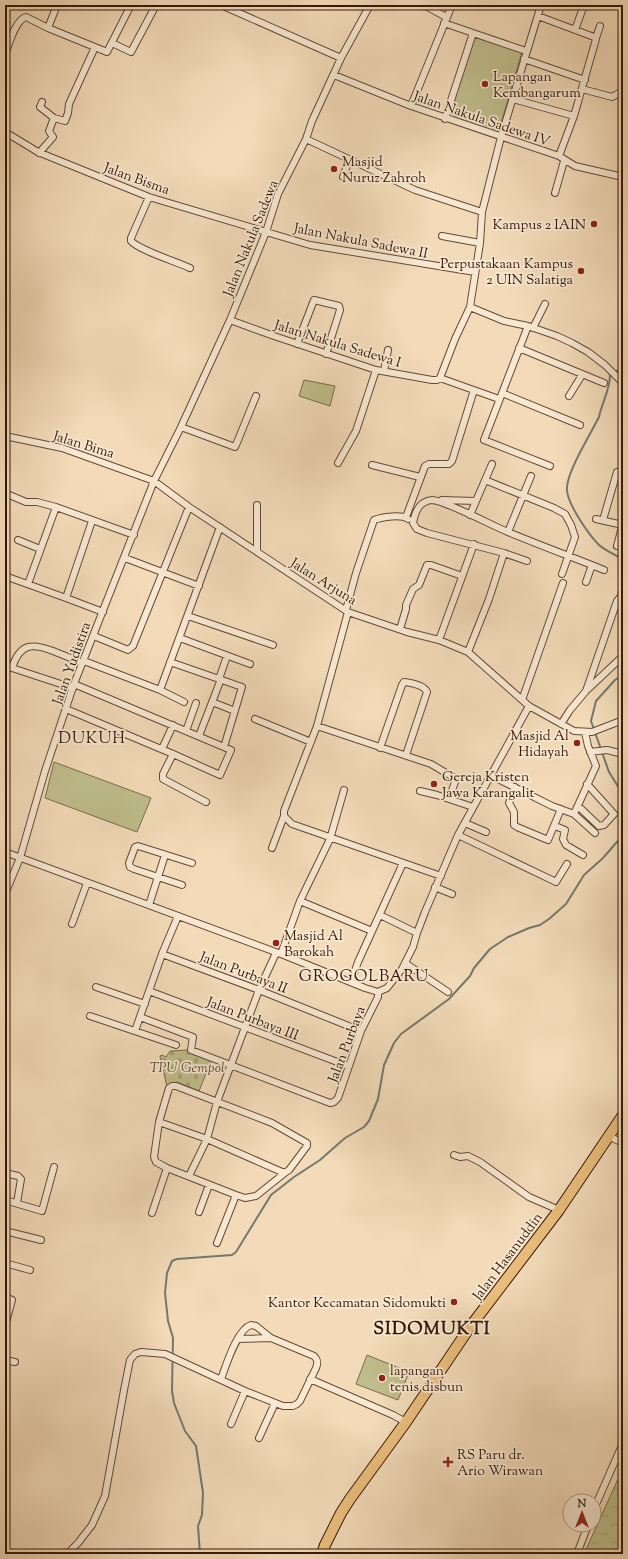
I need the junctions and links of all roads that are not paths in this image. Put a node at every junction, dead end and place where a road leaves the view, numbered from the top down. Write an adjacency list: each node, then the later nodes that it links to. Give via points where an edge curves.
1 (57, 5): 13 (street)
2 (131, 5): 17 (street)
3 (156, 5): 17 (street, via 131,52)
4 (221, 5): 21 (street)
5 (370, 5): 21 (street, Jalan Nakula Sadewa)
6 (424, 5): 11 (street)
7 (452, 5): 11 (street)
8 (541, 5): 10 (street)
9 (584, 5): 14 (street)
10 (538, 16): 14 (street); 19 (street)
11 (445, 20): 15 (street); 29 (street)
12 (600, 26): 16 (street)
13 (48, 28): 18 (street); 20 (street, via 22,18)
14 (575, 30): 16 (street)
15 (473, 32): 19 (street); 32 (street)
16 (596, 38): 24 (street)
17 (112, 43): 18 (street, via 107,52)
18 (96, 47): 31 (street, via 69,104 65,121)
19 (526, 51): 22 (street)
20 (5, 54)
21 (342, 58): 23 (street, Jalan Nakula Sadewa)
22 (524, 59): 24 (street); 27 (street)
23 (334, 75): 29 (street, Jalan Nakula Sadewa IV); 35 (street, Jalan Nakula Sadewa)
24 (585, 80): 25 (street)
25 (582, 89): 26 (street, via 612,97); 30 (street)
26 (623, 90)
27 (513, 99): 30 (street); 34 (street)
28 (42, 102): 31 (street, via 40,107)
29 (410, 106): 32 (street, Jalan Nakula Sadewa IV)
30 (574, 116): 37 (street)
31 (54, 118): 36 (street, via 49,131 53,137)
32 (445, 119): 34 (street, Jalan Nakula Sadewa IV)
33 (5, 132): 36 (street, Jalan Bisma)
34 (501, 137): 37 (street, Jalan Nakula Sadewa IV); 43 (street)
35 (306, 139): 38 (street); 44 (street, Jalan Nakula Sadewa, via 278,194)
36 (39, 153): 42 (street, Jalan Bisma)
37 (562, 158): 40 (street, Jalan Nakula Sadewa IV, via 575,166); 41 (street)
38 (349, 160): 39 (street); 43 (street, via 415,190)
39 (343, 177)
40 (623, 177)
41 (555, 192)
42 (149, 197): 44 (street, Jalan Bisma); 47 (street, via 131,241)
43 (482, 212): 46 (street)
44 (266, 232): 48 (street, Jalan Nakula Sadewa II, via 310,245); 51 (street, Jalan Nakula Sadewa)
45 (442, 236): 46 (street)
46 (480, 243): 48 (street)
47 (190, 268)
48 (475, 272): 50 (street)
49 (545, 304): 52 (street)
50 (470, 307): 52 (street, via 504,321); 60 (street)
51 (230, 320): 53 (street, Jalan Nakula Sadewa I); 68 (street, Jalan Nakula Sadewa)
52 (531, 327): 54 (street); 62 (street, via 572,342 588,352)
53 (297, 344): 56 (street, Jalan Nakula Sadewa I); 56 (street, via 314,300 339,306 340,310)
54 (519, 348): 59 (street); 65 (street)
55 (388, 350): 58 (street)
56 (326, 354): 57 (street, Jalan Nakula Sadewa I)
57 (376, 370): 58 (street, Jalan Nakula Sadewa I); 70 (street, via 356,431)
58 (384, 371): 60 (street, Jalan Nakula Sadewa I, via 432,380)
59 (582, 375): 61 (street); 66 (street)
60 (440, 378): 63 (street, Jalan Nakula Sadewa I)
61 (604, 383)
62 (623, 383)
63 (474, 390): 65 (street, Jalan Nakula Sadewa I); 76 (street, via 452,461 449,464 425,466)
64 (256, 396): 68 (street, via 234,447)
65 (500, 396): 67 (street, Jalan Nakula Sadewa I); 73 (street, via 484,441)
66 (569, 396)
67 (580, 424)
68 (181, 427): 77 (street, Jalan Nakula Sadewa)
69 (5, 436): 77 (street, Jalan Bima, via 62,448)
70 (338, 463)
71 (492, 464): 78 (street)
72 (372, 465): 76 (street)
73 (550, 466)
74 (623, 472): 89 (street, via 617,472)
75 (531, 476): 80 (street)
76 (420, 477): 87 (street)
77 (154, 480): 84 (street, Jalan Arjuna); 95 (street, Jalan Yudistira)
78 (485, 480): 80 (street); 82 (street)
79 (7, 494): 85 (street, via 26,502)
80 (522, 496): 94 (street); 102 (street, via 566,514 575,538)
81 (439, 500): 82 (street); 86 (street); 91 (street, via 420,505)
82 (476, 501): 86 (street)
83 (258, 505): 100 (street)
84 (189, 506): 93 (street, Jalan Arjuna); 107 (street)
85 (56, 507): 90 (street); 99 (street)
86 (470, 515): 94 (street)
87 (406, 517): 91 (street); 118 (street, via 374,520)
88 (596, 519): 89 (street)
89 (603, 520): 92 (street)
90 (92, 521): 95 (street); 117 (street)
91 (413, 523): 97 (street, via 417,529 427,533)
92 (623, 524): 98 (street)
93 (220, 527): 100 (street, Jalan Arjuna); 115 (street)
94 (508, 532): 102 (street)
95 (134, 535): 103 (street, Jalan Yudistira)
96 (18, 540): 99 (street)
97 (474, 544): 101 (street); 110 (street)
98 (618, 546)
99 (40, 549): 112 (street)
100 (257, 552): 118 (street, Jalan Arjuna)
101 (504, 553): 104 (street); 126 (street)
102 (569, 556): 105 (street); 108 (street)
103 (125, 558): 107 (street); 119 (street, Jalan Yudistira)
104 (526, 561)
105 (592, 565): 106 (street); 111 (street)
106 (604, 570)
107 (162, 573): 115 (street); 122 (street, via 130,649)
108 (562, 574)
109 (5, 576): 112 (street)
110 (462, 576): 121 (street, via 427,565 419,585 413,589 406,605); 124 (street)
111 (586, 582)
112 (28, 584): 117 (street)
113 (563, 584): 138 (street)
114 (623, 584): 116 (street)
115 (199, 586): 120 (street)
116 (622, 597): 137 (street, via 617,601)
117 (66, 598): 119 (street)
118 (347, 611): 121 (street, Jalan Arjuna); 149 (street)
119 (103, 612): 122 (street, Jalan Yudistira)
120 (188, 616): 123 (street); 125 (street)
121 (400, 629): 124 (street, Jalan Arjuna)
122 (94, 636): 129 (street, Jalan Yudistira)
123 (180, 638): 127 (street); 130 (street)
124 (438, 640): 126 (street, Jalan Arjuna)
125 (273, 645)
126 (468, 652): 138 (street, Jalan Arjuna)
127 (227, 656): 131 (street); 134 (street)
128 (623, 656): 137 (street)
129 (83, 662): 133 (street, via 32,646 22,650); 135 (street, Jalan Yudistira); 136 (street)
130 (170, 662): 134 (street); 136 (street)
131 (250, 664)
132 (5, 665): 133 (street)
133 (12, 668): 135 (street)
134 (220, 679): 140 (street); 144 (street, via 242,687)
135 (74, 686): 143 (street, Jalan Yudistira); 148 (street)
136 (160, 690): 139 (street)
137 (586, 691): 147 (street)
138 (522, 700): 142 (street, Jalan Arjuna)
139 (184, 702)
140 (212, 702): 144 (street); 152 (street)
141 (196, 703): 150 (street)
142 (529, 706): 147 (street, Jalan Arjuna); 161 (street)
143 (66, 709): 156 (street); 183 (street, Jalan Yudistira)
144 (236, 711): 154 (street)
145 (255, 719): 153 (street)
146 (623, 720): 151 (street, Jalan Arjuna, via 592,732)
147 (561, 724): 151 (street, Jalan Arjuna, via 574,731)
148 (173, 725): 150 (street); 156 (street)
149 (317, 726): 153 (street); 155 (street)
150 (186, 731): 152 (street)
151 (585, 732): 157 (street)
152 (199, 736): 154 (street)
153 (311, 742): 172 (street)
154 (224, 747): 158 (street, via 231,750 220,775)
155 (380, 748): 160 (street); 160 (street, via 402,685 404,682 412,683 425,688 427,692)
156 (162, 749): 158 (street)
157 (590, 752): 159 (street, via 607,750); 162 (street, via 596,766)
158 (173, 754): 167 (street, via 163,779)
159 (623, 754)
160 (406, 755): 166 (street, via 431,764 456,779)
161 (492, 776): 163 (street); 169 (street)
162 (587, 784): 168 (street); 168 (street, via 614,814 600,826)
163 (515, 787): 170 (street); 174 (street, via 509,803 514,812 516,827 548,840)
164 (344, 790): 178 (street)
165 (420, 791): 166 (street)
166 (449, 799): 169 (street)
167 (206, 802)
168 (578, 806): 171 (street)
169 (473, 807): 173 (street)
170 (561, 809): 171 (street); 174 (street)
171 (574, 814): 176 (street)
172 (284, 816): 178 (street, via 292,824); 179 (street)
173 (464, 823): 175 (street); 177 (street)
174 (555, 826): 182 (street, via 565,830 563,839 566,845)
175 (486, 832)
176 (595, 833)
177 (458, 835): 186 (street, via 556,882); 187 (street)
178 (330, 838): 185 (street); 194 (street)
179 (272, 848)
180 (5, 852): 183 (street)
181 (165, 854): 184 (street); 188 (street); 188 (street, via 137,846 129,863 134,869)
182 (583, 855)
183 (20, 858): 189 (street); 192 (street, Jalan Yudistira)
184 (192, 863)
185 (404, 863): 187 (street); 196 (street)
186 (567, 864)
187 (441, 876): 191 (street)
188 (158, 877): 190 (street); 195 (street)
189 (87, 883): 195 (street); 198 (street)
190 (182, 885)
191 (435, 887): 193 (street); 200 (street)
192 (5, 894)
193 (452, 894)
194 (300, 901): 199 (street); 201 (street)
195 (149, 905): 197 (street)
196 (380, 915): 199 (street); 200 (street)
197 (178, 916): 201 (street); 202 (street)
198 (72, 924)
199 (372, 931): 204 (street)
200 (417, 933): 203 (street)
201 (278, 953): 204 (street); 206 (street)
202 (162, 954): 206 (street, Jalan Purbaya II); 207 (street)
203 (405, 963): 208 (street, via 387,988); 209 (street)
204 (351, 982): 208 (street)
205 (96, 987): 210 (street)
206 (259, 990): 213 (street); 215 (street, Jalan Purbaya II)
207 (149, 991): 210 (street); 213 (street, Jalan Purbaya III)
208 (378, 992): 215 (street, Jalan Purbaya)
209 (448, 992)
210 (145, 1004): 212 (street)
211 (90, 1016): 214 (street)
212 (140, 1017): 214 (street); 217 (street, via 193,1037 190,1050)
213 (245, 1028): 217 (street); 218 (street, Jalan Purbaya III)
214 (135, 1031): 216 (street)
215 (361, 1031): 218 (street, Jalan Purbaya)
216 (176, 1045)
217 (231, 1064): 218 (street, Jalan Purbaya, via 326,1102 338,1098); 219 (street)
218 (348, 1066)
219 (217, 1102): 221 (street, via 172,1086 169,1088); 223 (street); 228 (street, via 272,1123 307,1142 307,1146)
220 (623, 1115): 222 (main road, Jalan Hasanuddin)
221 (159, 1122): 223 (street); 227 (street, via 154,1157 156,1162)
222 (608, 1136): 224 (street); 236 (main road, Jalan Hasanuddin)
223 (207, 1139): 228 (street, via 275,1170); 230 (street)
224 (623, 1143)
225 (454, 1155): 236 (street, via 468,1156 480,1162 529,1197)
226 (54, 1168): 234 (street, via 42,1211)
227 (167, 1168): 230 (street); 237 (street)
228 (286, 1172): 232 (street, via 256,1196 245,1198)
229 (5, 1173): 234 (street, via 20,1177 22,1182)
230 (190, 1176): 231 (street)
231 (209, 1184): 232 (street); 235 (street)
232 (236, 1195): 240 (street)
233 (5, 1200): 234 (street)
234 (17, 1203)
235 (199, 1212)
236 (557, 1212): 254 (main road, Jalan Hasanuddin, via 470,1327)
237 (152, 1213)
238 (5, 1231): 239 (street)
239 (41, 1240)
240 (217, 1243)
241 (6, 1263): 242 (street); 243 (street)
242 (30, 1270)
243 (5, 1272)
244 (5, 1297): 245 (street, via 12,1299)
245 (5, 1326)
246 (271, 1338): 247 (street); 247 (street, via 251,1325 244,1328); 251 (street, via 317,1359 318,1363)
247 (238, 1339): 250 (street)
248 (5, 1360): 249 (street)
249 (16, 1362)
250 (221, 1379): 252 (street); 261 (street, via 165,1354 135,1354 130,1360 122,1397 105,1496 92,1525)
251 (310, 1379): 253 (street, via 297,1404 288,1406); 254 (street)
252 (245, 1391): 253 (street); 255 (street)
253 (275, 1403): 256 (street)
254 (406, 1422): 260 (main road, Jalan Hasanuddin, via 350,1499)
255 (231, 1424)
256 (259, 1438)
257 (623, 1443): 258 (street)
258 (601, 1493)
259 (585, 1533): 262 (street)
260 (322, 1551)
261 (67, 1554)
262 (577, 1554)

